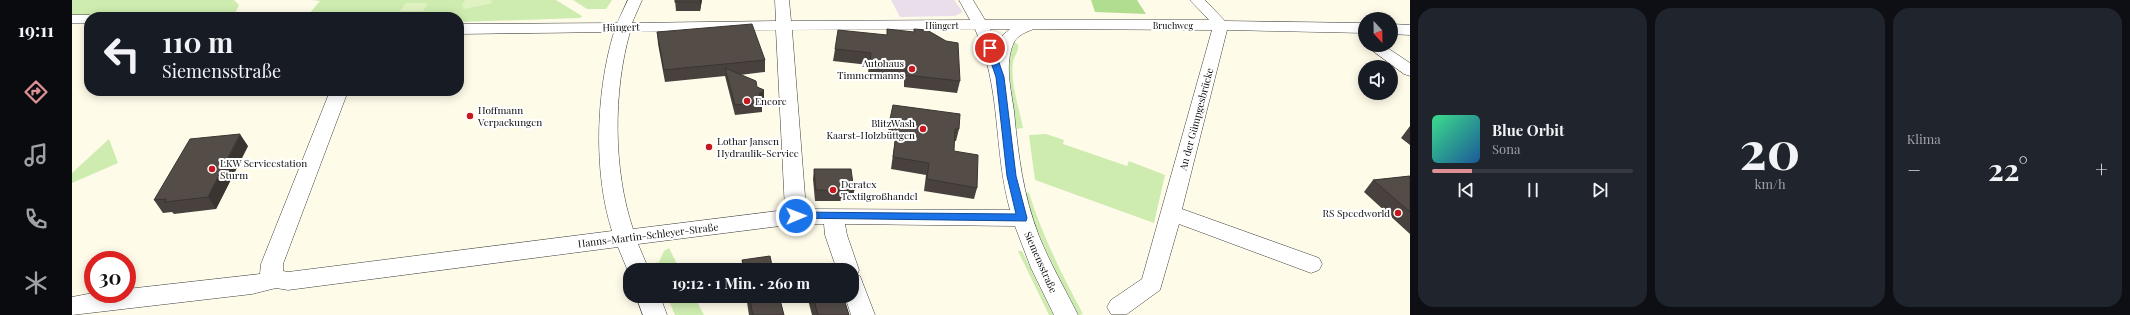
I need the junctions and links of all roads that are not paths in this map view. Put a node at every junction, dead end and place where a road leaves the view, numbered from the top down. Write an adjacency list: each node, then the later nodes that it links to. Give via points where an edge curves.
1 (635, 0): 11 (street)
2 (782, 0): 10 (street)
3 (967, 0): 7 (street, Siemensstraße); 8 (street, via 1002,17)
4 (1197, 0): 9 (street, via 1213,14)
5 (72, 19): 6 (street)
6 (84, 19)
7 (981, 25): 8 (street, Bruchweg); 10 (street, Hüngert); 20 (street, Siemensstraße)
8 (1034, 25): 9 (street, Bruchweg); 20 (street, via 1008,36 1004,43)
9 (1220, 25): 12 (street, Bruchweg); 22 (street, An der Gümpgesbrücke)
10 (783, 26): 11 (street, Hüngert); 24 (street)
11 (623, 27): 14 (street, Hüngert); 26 (street, via 614,64 610,132 616,207)
12 (1349, 28): 13 (street, Bruchweg); 17 (street)
13 (1358, 28)
14 (464, 29)
15 (1398, 29): 16 (street)
16 (1410, 30)
17 (1358, 34)
18 (1383, 52): 19 (street)
19 (1410, 71)
20 (1000, 77): 25 (street, Siemensstraße, via 1012,176)
21 (337, 96): 30 (street, via 272,264 271,273)
22 (1170, 213): 29 (street); 34 (street, An der Gümpgesbrücke, via 1152,284)
23 (833, 215): 24 (street, Hanns-Martin-Schleyer-Straße); 25 (street, Hanns-Martin-Schleyer-Straße); 28 (street, via 836,235)
24 (796, 216): 26 (street, Hanns-Martin-Schleyer-Straße)
25 (1022, 218): 37 (street, Siemensstraße, via 1044,274)
26 (625, 238): 27 (street); 30 (street, Hanns-Martin-Schleyer-Straße, via 288,281)
27 (635, 263)
28 (846, 263)
29 (1311, 264)
30 (276, 279): 33 (street, Hanns-Martin-Schleyer-Straße, via 252,285 86,303)
31 (651, 303): 35 (street)
32 (859, 303): 36 (street)
33 (72, 307)
34 (1119, 307)
35 (655, 315)
36 (863, 315)
37 (1066, 315)

